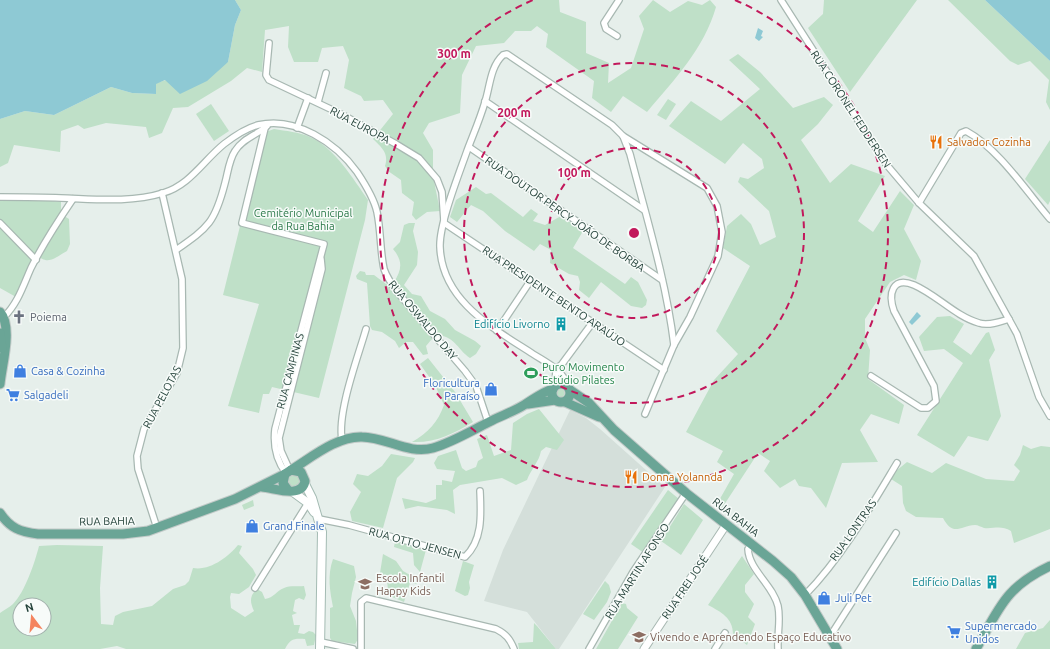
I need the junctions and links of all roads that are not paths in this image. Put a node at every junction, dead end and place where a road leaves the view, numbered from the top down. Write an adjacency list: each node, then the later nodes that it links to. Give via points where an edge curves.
1 (619, 0): 3 (street, via 604,23 606,29)
2 (781, 0): 16 (street, RUA CORONEL FEDDERSEN, via 886,164)
3 (617, 36)
4 (269, 43): 6 (street, RUA EUROPA, via 267,78)
5 (326, 73): 8 (street)
6 (308, 98): 8 (street, RUA EUROPA); 10 (street)
7 (485, 101): 11 (street, via 495,66 503,55 507,54 612,125); 12 (street); 17 (street)
8 (318, 102): 20 (street, RUA EUROPA, via 419,158 437,179 442,192)
9 (267, 126): 10 (street, RUA OSWALDO DAY); 13 (street, via 254,126 230,140 198,171 180,185); 21 (street, via 244,141 231,158 211,222); 49 (street, RUA CAMPINAS, via 242,224 324,244 280,432 280,451)
10 (297, 128): 45 (street, RUA OSWALDO DAY, via 319,136 334,146 357,172 377,211 384,271 398,293 476,386)
11 (623, 136): 17 (street); 31 (street, via 707,188 721,218 722,232 718,256 690,317)
12 (469, 147): 20 (street); 24 (street, RUA DOUTOR PERCY JOÃO DE BORBA)
13 (162, 193): 15 (street, via 125,198); 21 (street, RUA PELOTAS)
14 (0, 197): 15 (street)
15 (73, 199): 22 (street)
16 (919, 203): 18 (street, via 961,133 966,131 996,155); 26 (street, RUA CORONEL FEDDERSEN, via 974,256)
17 (644, 210): 24 (street)
18 (1050, 219)
19 (0, 223): 22 (street)
20 (444, 223): 23 (street, RUA PRESIDENTE BENTO ARAÚJO); 29 (street, via 441,257 452,288 475,314)
21 (176, 250): 59 (street, RUA PELOTAS, via 182,279 182,360 144,429 137,456 141,482)
22 (36, 260): 25 (street, via 14,307)
23 (531, 280): 27 (street, RUA PRESIDENTE BENTO ARAÚJO); 29 (street)
24 (662, 280): 31 (street)
25 (1, 315): 30 (main road); 32 (main road, via 7,325)
26 (1009, 319): 35 (street, via 981,324 970,320 914,285 903,282 895,286 891,292 894,311 934,386 936,400 928,408 921,408); 43 (street, RUA CORONEL FEDDERSEN, via 1017,334 1039,397)
27 (593, 322): 33 (street); 34 (street, RUA PRESIDENTE BENTO ARAÚJO)
28 (366, 329): 46 (street, via 346,401 341,426)
29 (497, 331): 33 (street)
30 (0, 332): 32 (main road)
31 (674, 344): 34 (street)
32 (3, 355): 36 (main road)
33 (556, 369): 37 (street); 38 (street, via 562,374)
34 (664, 370): 42 (street)
35 (871, 376)
36 (0, 384)
37 (554, 388): 38 (main road, via 561,384); 39 (main road, via 552,394); 41 (main road, RUA BAHIA)
38 (569, 388): 40 (main road, via 570,397); 44 (main road, RUA BAHIA, via 589,403)
39 (555, 400): 40 (main road); 41 (main road, RUA BAHIA)
40 (566, 402): 44 (main road, RUA BAHIA)
41 (525, 405): 45 (main road, RUA BAHIA)
42 (645, 414)
43 (1050, 416)
44 (603, 420): 54 (main road, RUA BAHIA)
45 (488, 422): 46 (main road, RUA BAHIA, via 449,442 427,449 410,448 366,437)
46 (342, 440): 47 (main road, RUA BAHIA)
47 (319, 453): 49 (main road, RUA BAHIA); 50 (main road, RUA BAHIA, via 308,465)
48 (897, 463): 64 (street, RUA LONTRAS, via 835,558)
49 (288, 472): 50 (main road, via 301,472); 51 (main road, RUA BAHIA); 52 (main road, via 283,483)
50 (305, 481): 52 (main road, via 299,491); 57 (main road)
51 (262, 487): 52 (main road); 59 (main road, RUA BAHIA, via 214,508)
52 (291, 491): 55 (main road)
53 (480, 491): 57 (street, RUA OTTO JENSEN, via 481,514 478,534 465,557)
54 (686, 493): 58 (main road, RUA BAHIA); 71 (street, RUA MARTIN AFONSO, via 634,572)
55 (308, 503): 57 (main road); 63 (street)
56 (0, 513): 59 (main road, RUA BAHIA, via 18,530 38,534 124,534)
57 (319, 519): 67 (main road, via 322,547)
58 (726, 525): 61 (main road, RUA BAHIA); 72 (street, RUA FREI JOSÉ)
59 (157, 528)
60 (896, 533): 66 (street)
61 (752, 545): 64 (main road, RUA BAHIA, via 791,577); 74 (street, via 748,549 751,560 778,606)
62 (1050, 566): 76 (main road, via 1025,580 1006,597)
63 (255, 588)
64 (805, 595): 66 (main road, RUA BAHIA)
65 (725, 632): 73 (street)
66 (829, 638): 75 (main road, RUA BAHIA)
67 (321, 646): 68 (street)
68 (353, 649)
69 (361, 649): 70 (street, via 361,602 366,598 496,629 505,634)
70 (514, 649)
71 (589, 649)
72 (644, 649)
73 (715, 649)
74 (778, 649)
75 (838, 649)
76 (976, 649)

